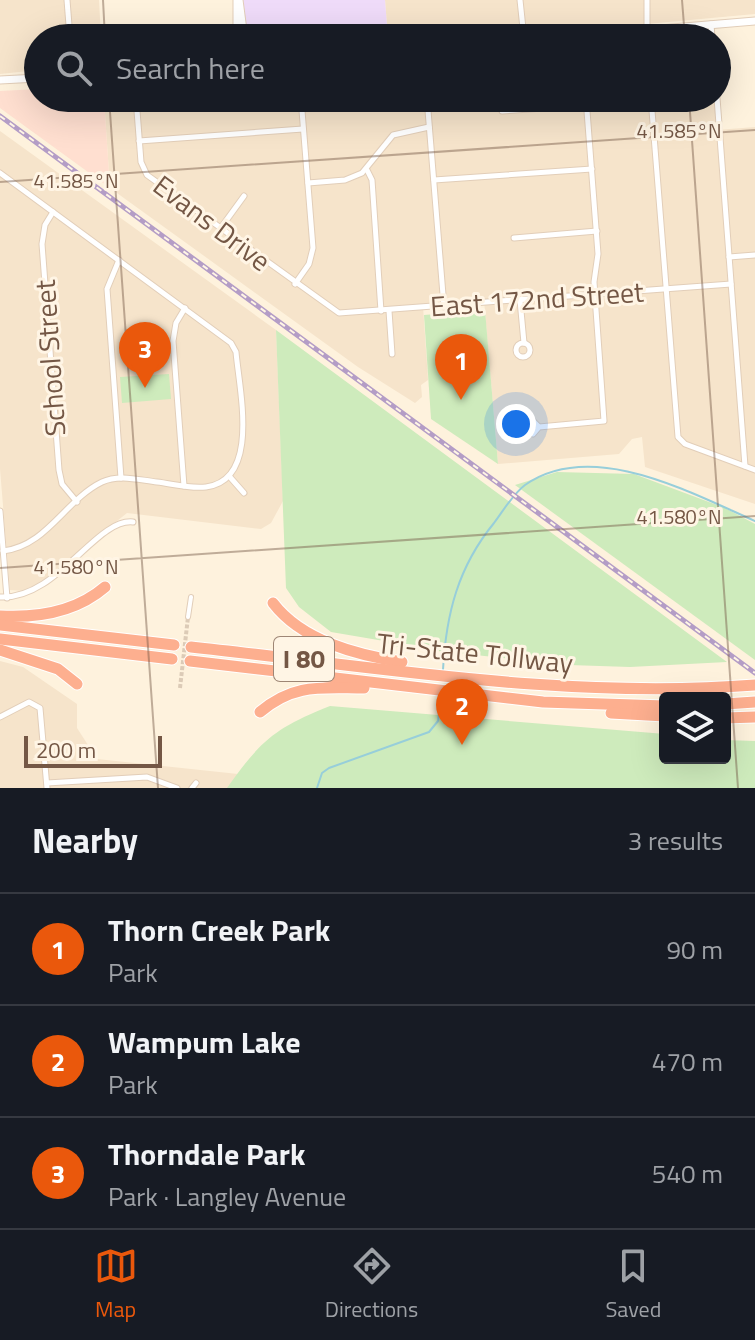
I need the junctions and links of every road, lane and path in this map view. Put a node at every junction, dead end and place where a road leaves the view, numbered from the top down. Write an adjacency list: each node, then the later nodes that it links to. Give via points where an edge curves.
1 (67, 0): 6 (street)
2 (238, 0): 7 (street); 8 (street)
3 (520, 0): 9 (street)
4 (647, 0): 10 (street)
5 (755, 21): 11 (street)
6 (69, 24)
7 (237, 24)
8 (242, 24)
9 (523, 24)
10 (647, 24)
11 (711, 24)
12 (24, 79): 13 (street)
13 (0, 80)
14 (137, 112): 22 (street, Evans Drive)
15 (302, 112): 21 (street)
16 (428, 112): 20 (street)
17 (587, 112): 23 (street)
18 (652, 112): 38 (street)
19 (718, 112): 34 (street)
20 (429, 127): 24 (street, via 393,135); 26 (street)
21 (303, 129): 22 (street); 27 (street)
22 (139, 141): 30 (street, Evans Drive, via 147,175)
23 (592, 169): 26 (street); 31 (street)
24 (367, 170): 27 (street, via 345,180); 43 (street)
25 (0, 173): 29 (street)
26 (434, 180): 41 (street)
27 (308, 183): 36 (street, via 312,254)
28 (244, 196): 30 (street)
29 (53, 212): 35 (street); 55 (street, School Street, via 42,244 59,470 62,484)
30 (220, 229): 36 (street, Evans Drive)
31 (597, 231): 32 (street); 39 (street)
32 (514, 238)
33 (755, 255): 34 (street)
34 (729, 257): 37 (street)
35 (119, 260): 42 (street); 52 (street, via 107,289)
36 (295, 284): 45 (street, Evans Drive)
37 (731, 284): 38 (street, East 172nd Street); 49 (street)
38 (666, 289): 39 (street, East 172nd Street); 49 (street, via 680,441)
39 (595, 295): 40 (street, East 172nd Street); 48 (street, via 604,421)
40 (520, 300): 41 (street, East 172nd Street); 46 (street)
41 (444, 307): 44 (street, East 172nd Street)
42 (185, 308): 51 (street, via 226,338 236,352 243,447); 53 (street, via 173,334)
43 (381, 311): 44 (street, East 172nd Street); 45 (street, East 172nd Street)
44 (389, 311): 47 (street)
45 (343, 314)
46 (524, 343)
47 (392, 354)
48 (539, 427)
49 (745, 466): 50 (street)
50 (755, 470)
51 (229, 476): 53 (street, via 211,486); 54 (street)
52 (121, 478): 53 (street); 55 (street, via 99,484)
53 (184, 486)
54 (244, 493)
55 (77, 502): 58 (street, via 32,542)
56 (0, 511): 58 (street)
57 (133, 522): 60 (street, via 116,524 41,588)
58 (3, 551): 60 (street)
59 (105, 587): 63 (highway, via 77,606)
60 (3, 597)
61 (191, 597): 64 (street)
62 (273, 603): 72 (highway, via 290,621 319,638)
63 (0, 616)
64 (188, 617)
65 (0, 625): 67 (highway)
66 (0, 639): 70 (highway)
67 (174, 645)
68 (191, 647): 72 (highway, Tri-State Tollway / I 80)
69 (0, 650): 73 (highway, via 58,669)
70 (172, 659)
71 (190, 661): 75 (highway, Tri-State Tollway / I 80)
72 (416, 668): 74 (highway, Tri-State Tollway, via 501,674 545,686)
73 (77, 684)
74 (755, 685)
75 (408, 688): 76 (highway, Tri-State Tollway / I 80); 80 (highway, via 301,689 285,693)
76 (543, 702): 79 (highway, Tri-State Tollway / I 80); 81 (highway)
77 (754, 702): 78 (highway)
78 (731, 704)
79 (659, 706)
80 (260, 712)
81 (659, 715)
82 (0, 717): 85 (street, via 36,703)
83 (755, 717): 84 (highway)
84 (731, 718)
85 (47, 786): 86 (street, via 147,777)
86 (177, 788)

